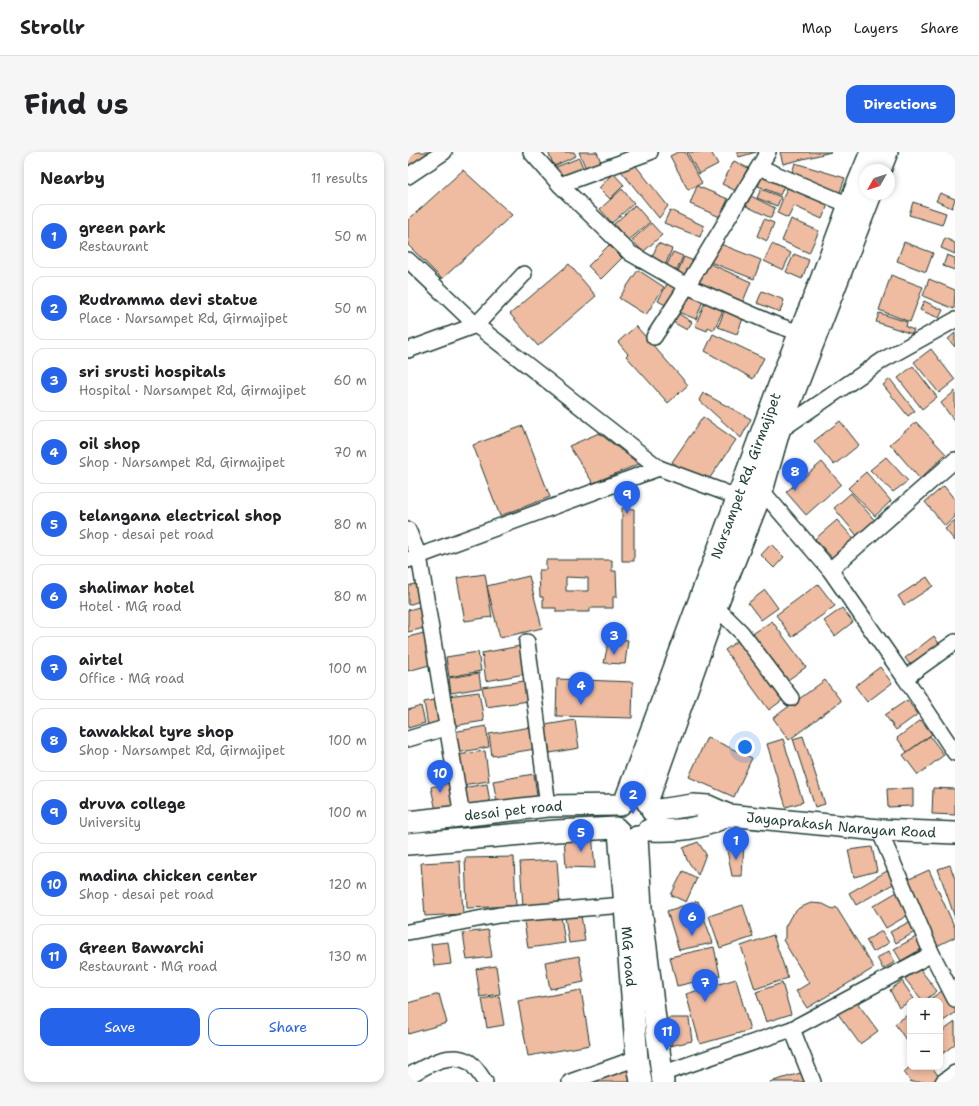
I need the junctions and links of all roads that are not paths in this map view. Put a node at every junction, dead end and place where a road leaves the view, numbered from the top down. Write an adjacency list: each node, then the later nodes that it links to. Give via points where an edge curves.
1 (444, 152): 9 (street)
2 (531, 152): 10 (street)
3 (650, 152): 10 (street)
4 (768, 152): 8 (street)
5 (871, 152): 12 (main road, Narsampet Rd, Girmajipet)
6 (887, 152): 7 (main road)
7 (882, 164)
8 (759, 167): 12 (street); 15 (street)
9 (408, 176)
10 (560, 185): 15 (street, via 630,253)
11 (869, 200): 21 (main road, Narsampet Rd, Girmajipet)
12 (849, 205): 18 (main road, Narsampet Rd, Girmajipet)
13 (408, 260): 17 (street)
14 (524, 274): 17 (street)
15 (687, 286): 18 (street); 19 (street)
16 (955, 320): 21 (street, via 883,360)
17 (476, 325): 20 (street); 23 (street)
18 (800, 333): 25 (main road, Narsampet Rd, Girmajipet)
19 (654, 337)
20 (408, 350)
21 (779, 431): 24 (main road, Narsampet Rd, Girmajipet)
22 (955, 460): 28 (street)
23 (659, 468): 25 (street); 27 (street)
24 (762, 491): 25 (street); 28 (street); 29 (main road, Narsampet Rd, Girmajipet)
25 (737, 497): 37 (main road, Narsampet Rd, Girmajipet)
26 (408, 530): 27 (street)
27 (414, 558): 34 (street)
28 (830, 570): 32 (street)
29 (716, 607): 33 (street, via 741,632); 41 (main road, Narsampet Rd, Girmajipet)
30 (527, 642): 38 (street)
31 (955, 642): 32 (street)
32 (905, 678): 36 (street)
33 (791, 698)
34 (448, 727): 35 (street); 39 (street)
35 (408, 739)
36 (955, 753)
37 (622, 803): 38 (main road, desai pet road); 41 (main road, Narsampet Rd, Girmajipet, via 615,817); 41 (main road, desai pet road, via 631,798 638,798)
38 (548, 806): 39 (main road, desai pet road)
39 (462, 816): 40 (main road, desai pet road)
40 (408, 822)
41 (637, 823): 42 (main road, Jayaprakash Narayan Road, via 693,805 708,806 728,815); 44 (main road, desai pet road); 45 (main road, MG road); 53 (main road, MG road, via 641,908)
42 (879, 830): 43 (main road, Jayaprakash Narayan Road); 47 (street)
43 (955, 833)
44 (408, 844)
45 (624, 905): 46 (street, via 499,915); 50 (main road, MG road)
46 (408, 932)
47 (932, 954): 48 (street); 49 (street)
48 (955, 999)
49 (792, 1028): 53 (street); 57 (street)
50 (637, 1058): 55 (street); 56 (main road, MG road)
51 (409, 1071): 54 (street, via 439,1060 457,1058 470,1063)
52 (955, 1073): 58 (street)
53 (662, 1078)
54 (485, 1082)
55 (570, 1082)
56 (641, 1082)
57 (813, 1082)
58 (943, 1082)

